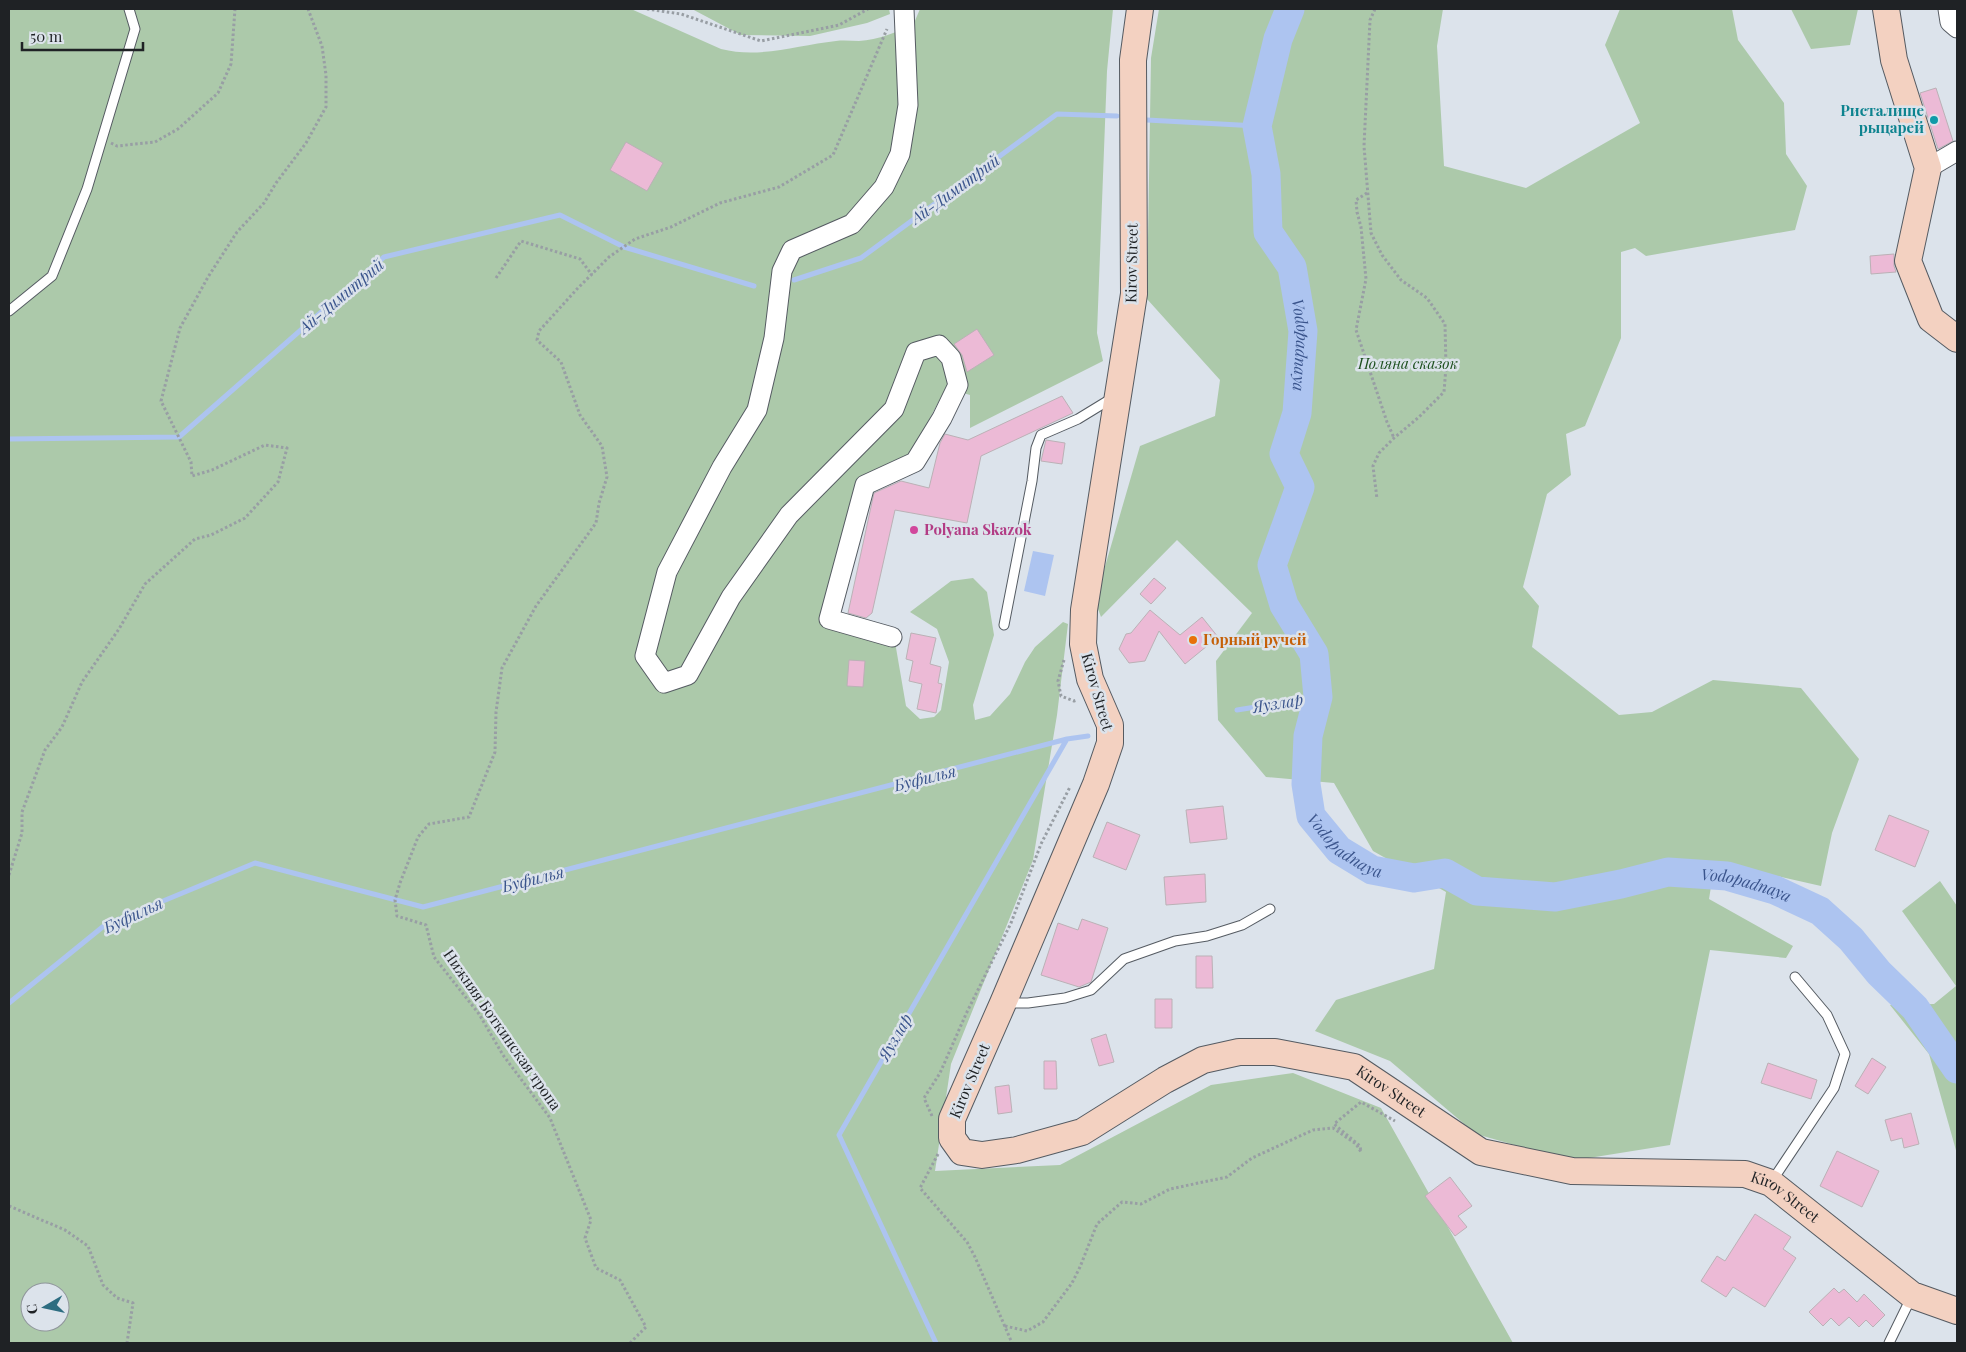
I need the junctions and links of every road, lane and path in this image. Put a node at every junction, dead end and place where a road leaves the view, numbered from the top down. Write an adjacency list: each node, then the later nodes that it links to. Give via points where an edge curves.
1 (129, 9): 13 (lane, via 135,29)
2 (235, 9): 13 (path, via 231,64 218,93 178,129 155,142 117,146)
3 (308, 9): 26 (path, via 322,46 326,107 306,143 264,204 237,232 208,277 180,328 161,401 192,462 192,476 265,445 287,448 278,482 245,518 211,535 195,539 145,584 82,682 62,727 45,750 22,812 22,833)
4 (647, 9): 5 (path, via 681,14 761,41 839,25)
5 (868, 9)
6 (904, 9): 25 (street, via 908,105 900,154 884,187 852,224 792,250 782,271 774,338 757,410 722,467 667,572 645,656 664,683 688,675 730,597 789,515 894,409 916,352 939,345 951,358 958,385 915,462 864,485 829,619)
7 (1140, 9): 21 (street, Kirov Street, via 1132,60 1134,294)
8 (1375, 9): 16 (path, via 1370,20 1365,92 1364,146)
9 (1886, 9): 15 (street, via 1894,60)
10 (1948, 9): 12 (street, via 1950,22)
11 (889, 23): 17 (path, Нижняя Боткинская тропа, via 833,155 779,187 720,203 672,227 635,239 609,257)
12 (1957, 28)
13 (102, 139): 19 (lane, via 87,189 52,276)
14 (1957, 151): 15 (street)
15 (1928, 168): 20 (street, via 1908,261 1931,319)
16 (1368, 193): 22 (path, via 1356,200 1366,279 1356,330); 22 (path, via 1372,234 1382,255 1401,280 1427,298 1445,324 1444,392)
17 (592, 275): 18 (path, via 580,259 521,241); 37 (path, Нижняя Боткинская тропа, via 540,332 537,340 561,362 580,415 602,446 607,477 596,523 536,606 502,668 495,752 469,817 429,824 418,837 395,900 397,916 426,925 434,957 479,1014 503,1055 550,1118 591,1220 585,1238 596,1268 620,1280 646,1327)
18 (496, 278)
19 (9, 312)
20 (1957, 339)
21 (1118, 395): 24 (lane, via 1041,435); 29 (street, Kirov Street, via 1084,610 1083,644 1090,679 1110,725 1110,743 1096,784)
22 (1394, 438): 23 (path, via 1379,453 1374,466)
23 (1376, 499)
24 (1004, 625)
25 (892, 637)
26 (9, 875)
27 (1270, 909): 29 (lane, via 1242,925 1207,936 1175,941 1124,959 1091,990 1065,998)
28 (1795, 977): 31 (lane, via 1827,1015 1845,1054 1834,1088)
29 (1003, 1004): 31 (street, Kirov Street, via 952,1119 952,1138 962,1152 982,1155 1017,1150 1082,1132 1203,1060 1239,1052 1275,1052 1354,1067 1481,1152 1572,1171 1745,1174)
30 (1399, 1122): 35 (path, via 1361,1102 1334,1124 1360,1146 1360,1152 1356,1144 1333,1128 1313,1130 1252,1158 1227,1177 1170,1190 1141,1204 1122,1202 1097,1224 1072,1283 1043,1322 1026,1331)
31 (1771, 1183): 33 (street, Kirov Street)
32 (9, 1206): 36 (path, via 65,1230 88,1246 103,1285 117,1298 133,1303)
33 (1912, 1295): 34 (street, Kirov Street); 38 (lane)
34 (1957, 1311)
35 (1004, 1326)
36 (127, 1343)
37 (630, 1343)
38 (1889, 1343)

